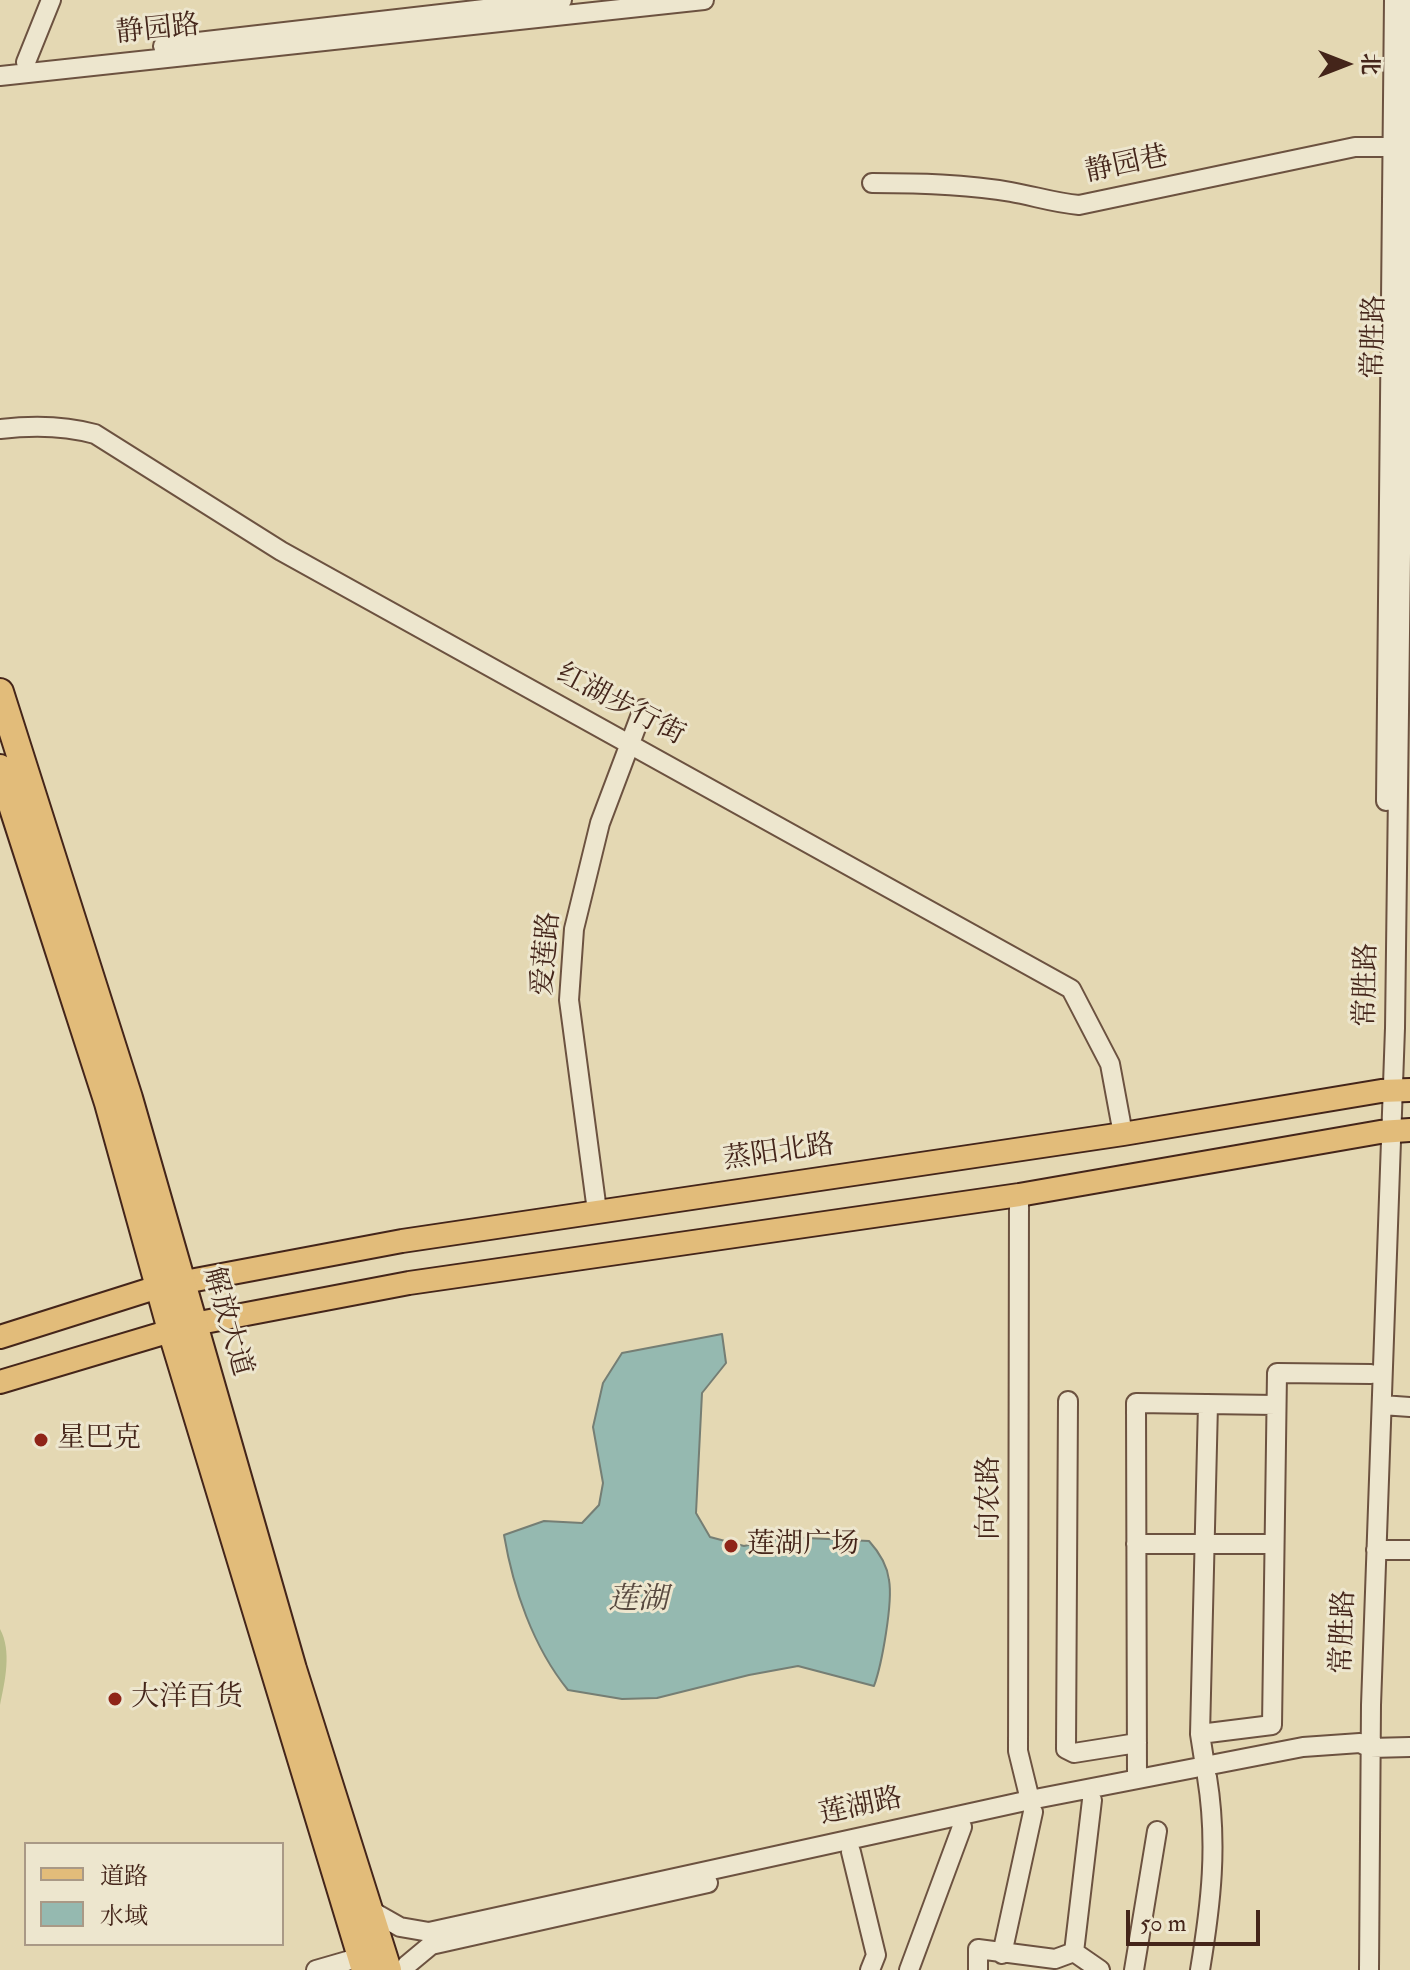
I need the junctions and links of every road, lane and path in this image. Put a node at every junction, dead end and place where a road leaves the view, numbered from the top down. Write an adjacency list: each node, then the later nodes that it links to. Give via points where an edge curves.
1 (51, 0): 6 (street)
2 (562, 0): 6 (street, 静园路)
3 (704, 0): 8 (street, 静园路)
4 (1394, 0): 9 (street, 常胜路)
5 (1408, 0): 11 (street, 常胜路)
6 (26, 62): 7 (street, 静园路)
7 (0, 65)
8 (0, 76)
9 (1393, 147): 10 (street, 静园巷, via 1355,147 1079,205 934,183); 17 (street, 常胜路)
10 (872, 183)
11 (1407, 276): 17 (street, 常胜路)
12 (0, 429): 15 (street, 红湖步行街, via 32,425 95,434 281,551)
13 (0, 692): 22 (highway, 解放大道, via 129,1098)
14 (643, 709): 15 (street, 爱莲路)
15 (629, 745): 19 (street, 红湖步行街, via 1071,989 1110,1064); 21 (street, 爱莲路, via 600,823 574,929 569,1000)
16 (0, 768): 22 (highway, 解放大道)
17 (1395, 1091): 18 (street, 常胜路); 19 (main road, 蒸阳北路)
18 (1394, 1131): 20 (main road); 25 (street, 常胜路); 30 (street, 常胜路)
19 (1123, 1134): 21 (main road, 蒸阳北路)
20 (1019, 1195): 23 (main road, via 409,1283); 44 (street, 向农路, via 1018,1751)
21 (597, 1211): 22 (main road, 蒸阳北路)
22 (170, 1285): 23 (highway, 解放大道); 24 (main road, 蒸阳北路)
23 (182, 1327): 26 (main road); 48 (highway, 解放大道); 51 (highway, 解放大道)
24 (0, 1337)
25 (1371, 1374): 29 (street, via 1277,1373); 40 (street, 常胜路)
26 (0, 1382)
27 (1068, 1401): 38 (street, via 1066,1749 1074,1753)
28 (1208, 1404): 29 (street); 32 (street, via 1136,1403); 33 (street)
29 (1276, 1405): 34 (street)
30 (1382, 1405): 31 (street); 35 (street, 常胜路)
31 (1410, 1407)
32 (1136, 1544): 33 (street); 38 (street)
33 (1205, 1544): 34 (street); 37 (street)
34 (1274, 1544): 37 (street, via 1272,1725)
35 (1376, 1550): 36 (street); 40 (street, 常胜路)
36 (1410, 1550)
37 (1200, 1734): 41 (street)
38 (1137, 1743): 42 (street)
39 (1410, 1747): 40 (street, 莲湖路)
40 (1363, 1748): 41 (street, 莲湖路, via 1303,1747); 62 (street, 常胜路); 63 (street, 常胜路)
41 (1206, 1772): 42 (street, 莲湖路); 43 (street, 莲湖路); 61 (street, via 1213,1817 1212,1900)
42 (1137, 1779): 44 (street, 莲湖路)
43 (1092, 1800): 44 (street, 莲湖路); 49 (street)
44 (1031, 1806): 45 (street, 莲湖路); 48 (street, 莲湖路, via 429,1932 400,1927); 50 (street)
45 (962, 1827): 47 (street, 莲湖路); 57 (street)
46 (1157, 1831): 60 (street)
47 (851, 1852): 55 (street, 莲湖路, via 431,1945); 56 (street, via 876,1955)
48 (370, 1910): 54 (highway, 解放大道)
49 (1074, 1952): 52 (street); 59 (street)
50 (1002, 1954): 52 (street); 58 (street, via 978,1949)
51 (363, 1964): 53 (street)
52 (1047, 1964)
53 (316, 1970)
54 (388, 1970)
55 (405, 1970)
56 (870, 1970)
57 (909, 1970)
58 (978, 1970)
59 (1100, 1970)
60 (1134, 1970)
61 (1200, 1970)
62 (1359, 1970)
63 (1369, 1970)

